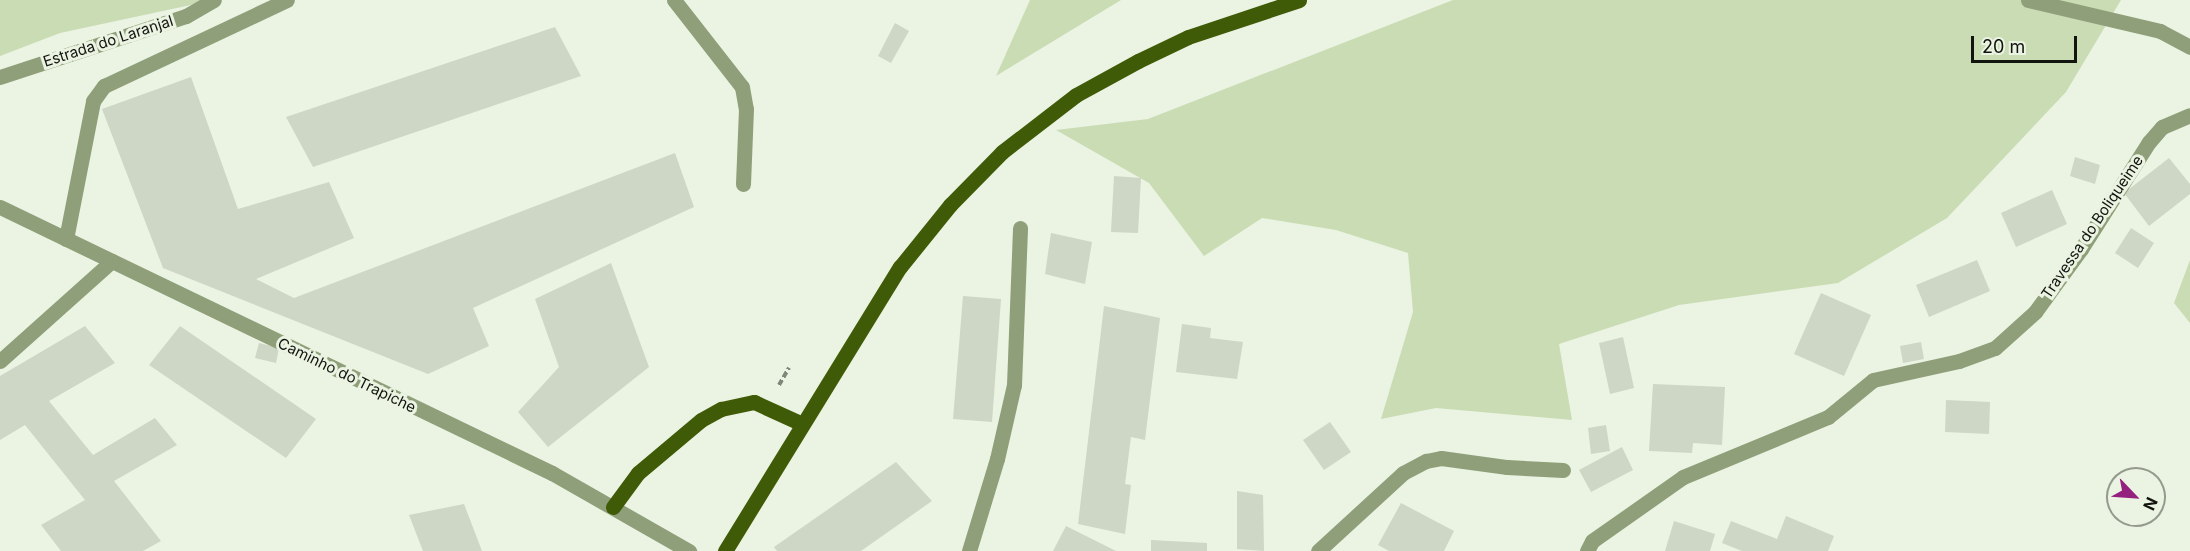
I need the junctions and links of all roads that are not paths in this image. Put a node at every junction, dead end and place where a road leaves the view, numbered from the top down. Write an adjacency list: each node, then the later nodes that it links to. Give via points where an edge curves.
1 (214, 0): 7 (street, Estrada do Laranjal, via 186,16)
2 (287, 0): 12 (street, via 104,86 93,101)
3 (674, 0): 9 (street, via 742,87 746,109)
4 (1299, 0): 15 (main road, via 1188,37 1076,95 1002,152 950,205 900,267)
5 (2028, 0): 6 (street, via 2160,31)
6 (2190, 47)
7 (0, 77)
8 (2190, 115): 22 (street, Travessa do Boliqueime, via 2162,127 2149,142 2081,249 2035,312 1995,348 1959,361 1873,380 1828,417 1683,477 1593,541)
9 (743, 184)
10 (0, 207): 12 (street, Caminho do Trapiche)
11 (1020, 228): 20 (street, via 1014,385)
12 (66, 239): 13 (street, Caminho do Trapiche)
13 (112, 261): 14 (street); 17 (street, Caminho do Trapiche, via 552,473)
14 (0, 361)
15 (800, 423): 17 (main road, via 754,402 721,409 701,420 638,472); 19 (main road)
16 (1563, 470): 21 (street, via 1449,459 1426,461 1403,473)
17 (613, 507): 18 (street, Caminho do Trapiche)
18 (683, 547)
19 (725, 551)
20 (969, 551)
21 (1318, 551)
22 (1587, 551)

